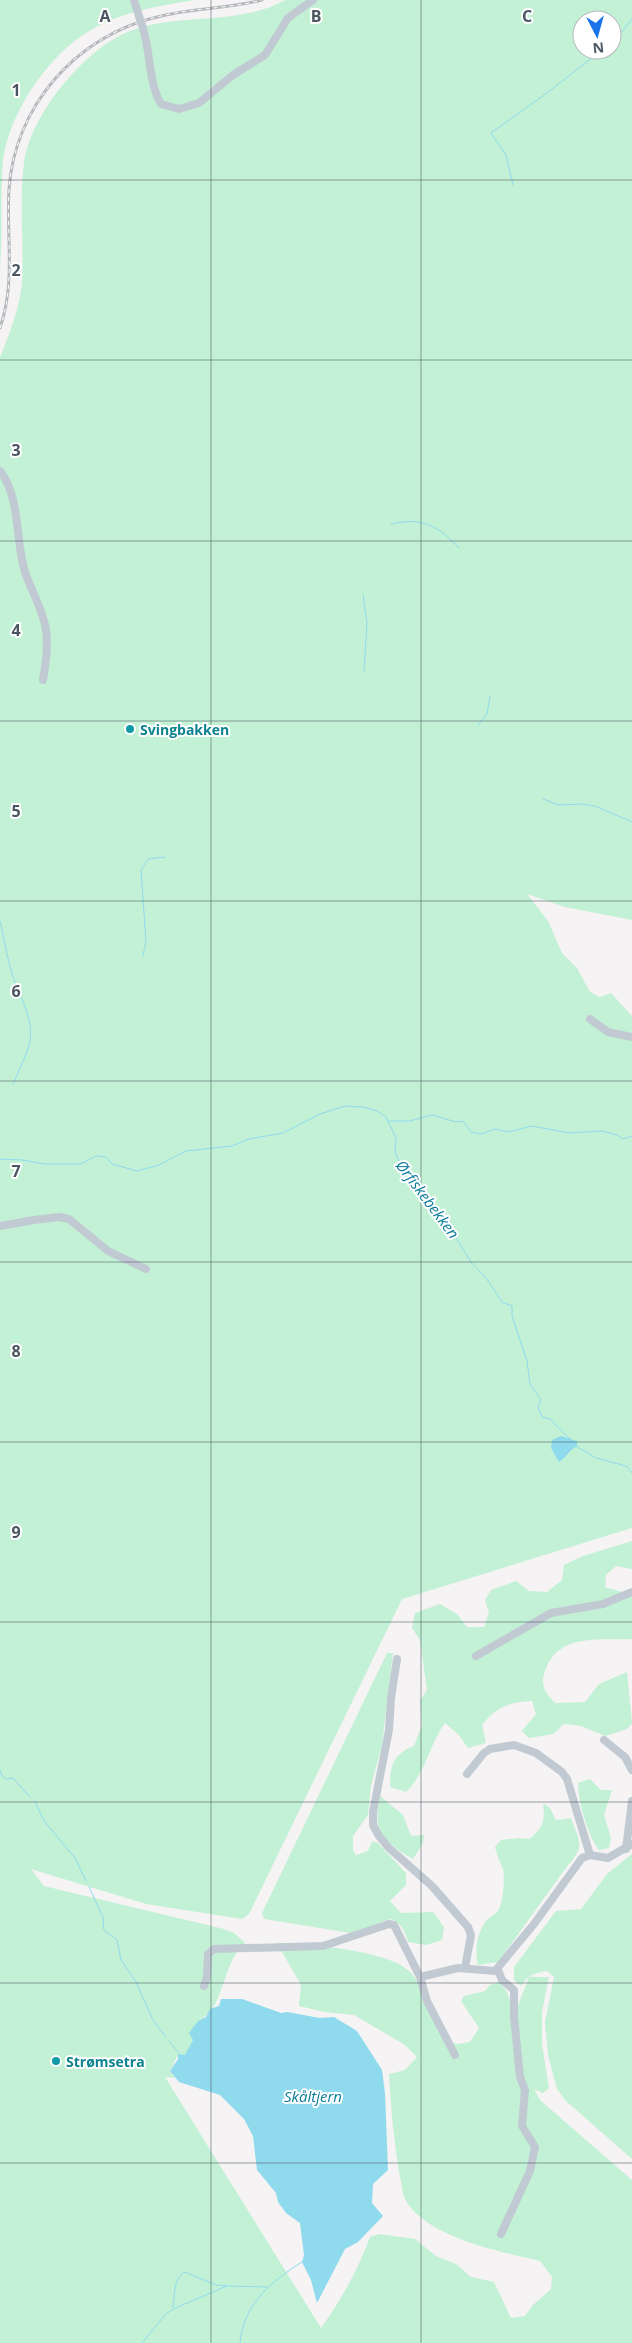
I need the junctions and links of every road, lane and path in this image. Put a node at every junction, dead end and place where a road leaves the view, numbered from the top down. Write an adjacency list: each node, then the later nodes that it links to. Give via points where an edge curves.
1 (134, 0): 2 (street, bridge, via 149,48 157,97 162,104 179,109 199,103 233,75 265,55 288,18)
2 (313, 0)
3 (0, 471): 4 (street, via 13,503 24,569 46,628)
4 (43, 680)
5 (590, 1019): 6 (street, via 608,1032)
6 (632, 1037)
7 (0, 1226): 8 (street, via 60,1217 70,1220 108,1251)
8 (146, 1269)
9 (632, 1592): 10 (street, via 603,1604 551,1613)
10 (476, 1656)
11 (397, 1659): 18 (street, via 373,1825 389,1848 432,1886 468,1927 471,1935)
12 (604, 1740): 13 (street, via 626,1757)
13 (632, 1770)
14 (467, 1774): 17 (street, via 490,1749 514,1745 536,1753 568,1779)
15 (632, 1801): 16 (street)
16 (629, 1846): 17 (street, via 608,1858)
17 (590, 1855): 19 (street, via 580,1861)
18 (465, 1968): 19 (street); 20 (street)
19 (498, 1970): 23 (street, via 502,1980 514,1990 520,2077 525,2090 522,2126 535,2155)
20 (420, 1977): 21 (street, via 399,1932 389,1924 323,1946 214,1948 208,1954); 22 (street, via 427,2001)
21 (204, 1986)
22 (455, 2055)
23 (501, 2234)

